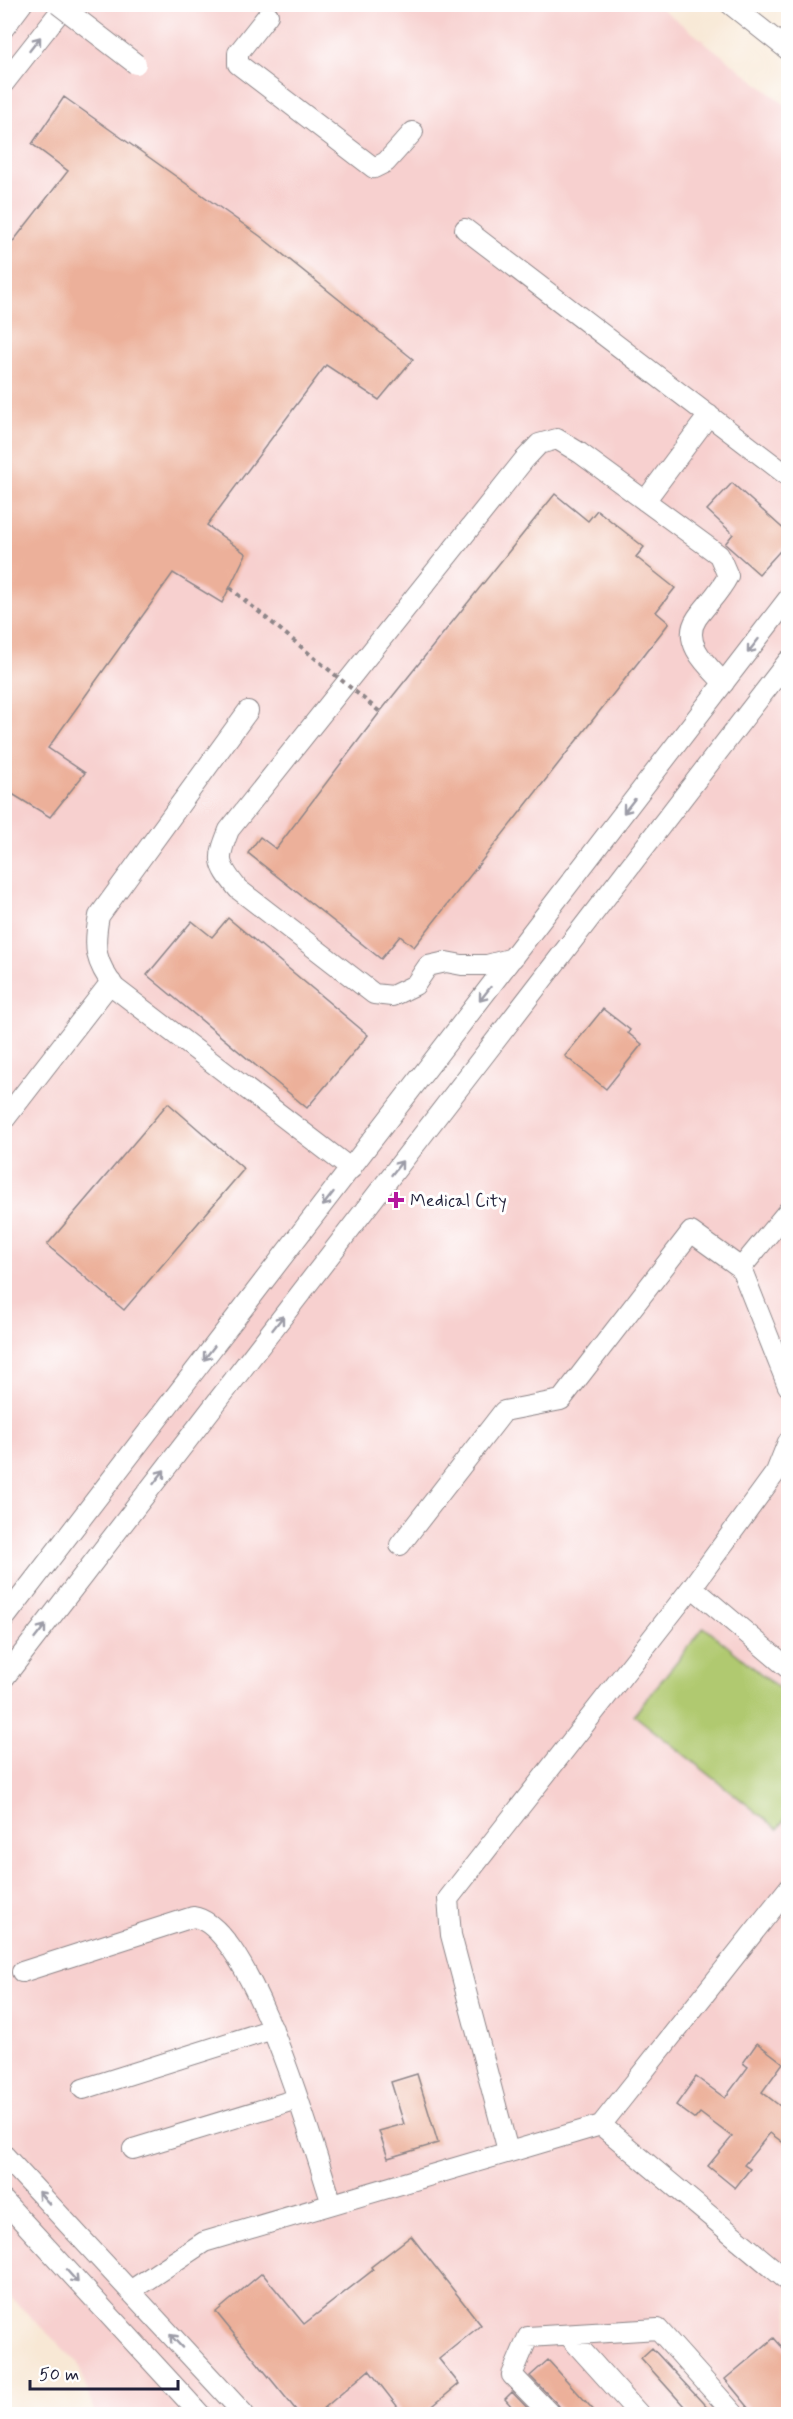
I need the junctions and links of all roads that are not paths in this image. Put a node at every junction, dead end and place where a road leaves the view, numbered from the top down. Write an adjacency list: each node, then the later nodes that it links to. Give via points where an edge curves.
1 (22, 4): 6 (street)
2 (58, 4): 8 (street, bridge)
3 (66, 4): 9 (street, one-way to 3)
4 (730, 4): 7 (street)
5 (268, 15): 10 (street, via 238,53 238,64 374,168 386,162)
6 (4, 28)
7 (789, 50)
8 (136, 64)
9 (4, 83)
10 (412, 132)
11 (465, 229): 12 (street)
12 (709, 415): 13 (street); 14 (street)
13 (789, 476)
14 (645, 501): 17 (street, via 719,555 728,576 695,621 692,644); 19 (street, via 557,438 539,444 230,831 219,855 224,872 238,889 374,994 392,996 415,985 428,966 446,962 487,965)
15 (789, 599): 17 (street, one-way to 17)
16 (789, 660): 31 (street, one-way to 16)
17 (724, 683): 19 (street, one-way to 19)
18 (249, 711): 20 (street, via 99,916 94,942 100,967)
19 (513, 958): 22 (street, one-way to 22)
20 (111, 982): 21 (street); 22 (street, via 138,1007)
21 (4, 1120)
22 (351, 1168): 29 (street, one-way to 29)
23 (789, 1210): 24 (street)
24 (741, 1268): 25 (street); 27 (street, via 691,1232 561,1401 504,1411)
25 (789, 1386)
26 (789, 1442): 28 (street, via 776,1472)
27 (400, 1545)
28 (692, 1587): 30 (street); 39 (street, via 448,1899 451,1935)
29 (4, 1618)
30 (789, 1668)
31 (4, 1678)
32 (789, 1889): 37 (street)
33 (22, 1972): 34 (street, via 199,1918 212,1926 236,1953)
34 (273, 2029): 35 (street); 36 (street)
35 (83, 2089)
36 (297, 2099): 38 (street); 42 (street)
37 (601, 2125): 39 (street); 43 (street)
38 (133, 2149)
39 (508, 2151): 42 (street)
40 (4, 2155): 44 (street, one-way to 40)
41 (4, 2201): 46 (street, one-way to 46)
42 (332, 2204): 44 (street, via 204,2242)
43 (789, 2281)
44 (130, 2291): 47 (street, one-way to 44)
45 (568, 2335): 48 (street, via 528,2337 513,2375); 49 (street); 50 (street, via 658,2329)
46 (200, 2415)
47 (244, 2415)
48 (550, 2415)
49 (639, 2415)
50 (734, 2415)

